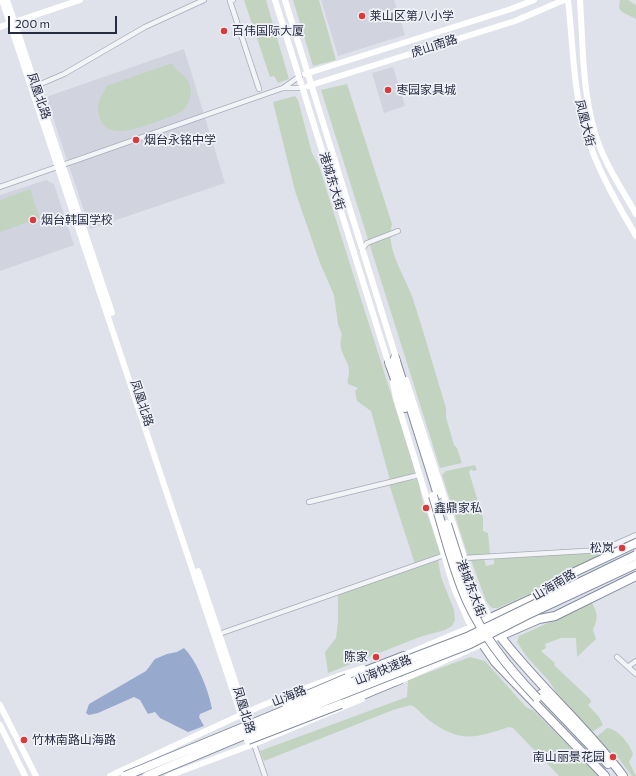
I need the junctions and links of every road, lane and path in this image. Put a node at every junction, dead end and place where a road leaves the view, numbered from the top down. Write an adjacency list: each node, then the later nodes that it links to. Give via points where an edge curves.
1 (2, 0): 12 (main road, 凤凰北路)
2 (7, 0): 12 (main road, 凤凰北路)
3 (80, 0): 12 (main road)
4 (204, 0): 17 (street, via 145,27 64,74)
5 (233, 0): 20 (street, via 230,1)
6 (275, 0): 15 (main road, 港城东大街)
7 (284, 0): 14 (main road, 港城东大街)
8 (534, 0): 14 (main road, 虎山南路)
9 (564, 0): 16 (main road, 虎山南路, via 515,21)
10 (568, 0): 25 (main road, 凤凰大街, via 579,102 585,132 597,164)
11 (580, 0): 23 (main road, 凤凰大街, via 588,101 595,134)
12 (12, 23): 13 (main road); 17 (main road, 凤凰北路); 21 (main road, 凤凰北路)
13 (0, 27)
14 (308, 74): 15 (main road, 虎山南路); 16 (main road, 港城东大街)
15 (300, 76): 18 (street); 19 (main road, 港城东大街)
16 (311, 85): 19 (main road, 虎山南路); 26 (main road, 港城东大街)
17 (36, 86): 21 (main road, 凤凰北路)
18 (283, 88): 19 (street); 21 (street)
19 (303, 88): 27 (main road, 港城东大街)
20 (259, 89)
21 (61, 166): 22 (street); 43 (main road, 凤凰北路); 54 (main road, 凤凰北路)
22 (0, 187)
23 (636, 214)
24 (398, 231): 26 (street, via 367,243)
25 (636, 236)
26 (362, 249): 27 (main road, 港城东大街)
27 (392, 360): 28 (main road, 港城东大街, via 396,398); 35 (main road, 港城东大街, via 406,378); 52 (highway, 港城东大街, bridge, via 467,600 475,617 508,666)
28 (419, 475): 29 (street); 33 (main road, 港城东大街)
29 (309, 502)
30 (636, 535): 35 (street, via 602,550)
31 (636, 543): 39 (highway, 山海南路, via 564,577)
32 (636, 548): 39 (highway)
33 (445, 555): 42 (main road, 港城东大街, via 454,588); 43 (street)
34 (636, 555): 59 (highway, 山海快速路, bridge, via 467,637)
35 (464, 558): 40 (main road, 港城东大街)
36 (636, 564): 64 (highway, 山海快速路, bridge, via 470,644)
37 (636, 572): 41 (highway)
38 (636, 576): 41 (highway, 山海南路, via 555,616)
39 (546, 592): 40 (highway, 山海南路)
40 (490, 619): 42 (highway, 山海南路); 44 (main road, 港城东大街)
41 (539, 619): 44 (highway, 山海南路)
42 (471, 626): 45 (highway, 港城东大街); 46 (main road, 山海路)
43 (219, 634): 54 (main road, 凤凰北路)
44 (500, 636): 45 (main road); 71 (highway, 港城东大街)
45 (482, 644): 51 (main road); 68 (highway, 港城东大街, via 495,662)
46 (404, 656): 54 (main road, 山海路, via 343,674); 59 (highway, bridge, via 197,742)
47 (617, 657): 49 (street)
48 (636, 661): 49 (street)
49 (629, 666): 50 (street)
50 (636, 674)
51 (399, 680): 56 (main road, via 353,704); 65 (highway, bridge)
52 (539, 696): 69 (highway, 港城东大街); 70 (highway, 港城东大街)
53 (0, 705): 57 (main road)
54 (244, 714): 56 (main road, 凤凰北路); 62 (main road, 山海路)
55 (0, 725): 58 (main road)
56 (254, 744): 66 (main road); 67 (street)
57 (28, 761): 58 (main road, via 29,774 26,774); 61 (main road)
58 (19, 764): 60 (main road)
59 (154, 764): 63 (highway, 山海快速路, bridge)
60 (25, 776)
61 (36, 776)
62 (110, 776)
63 (125, 776)
64 (147, 776)
65 (154, 776)
66 (168, 776)
67 (265, 776)
68 (605, 776)
69 (612, 776)
70 (620, 776)
71 (623, 776)

